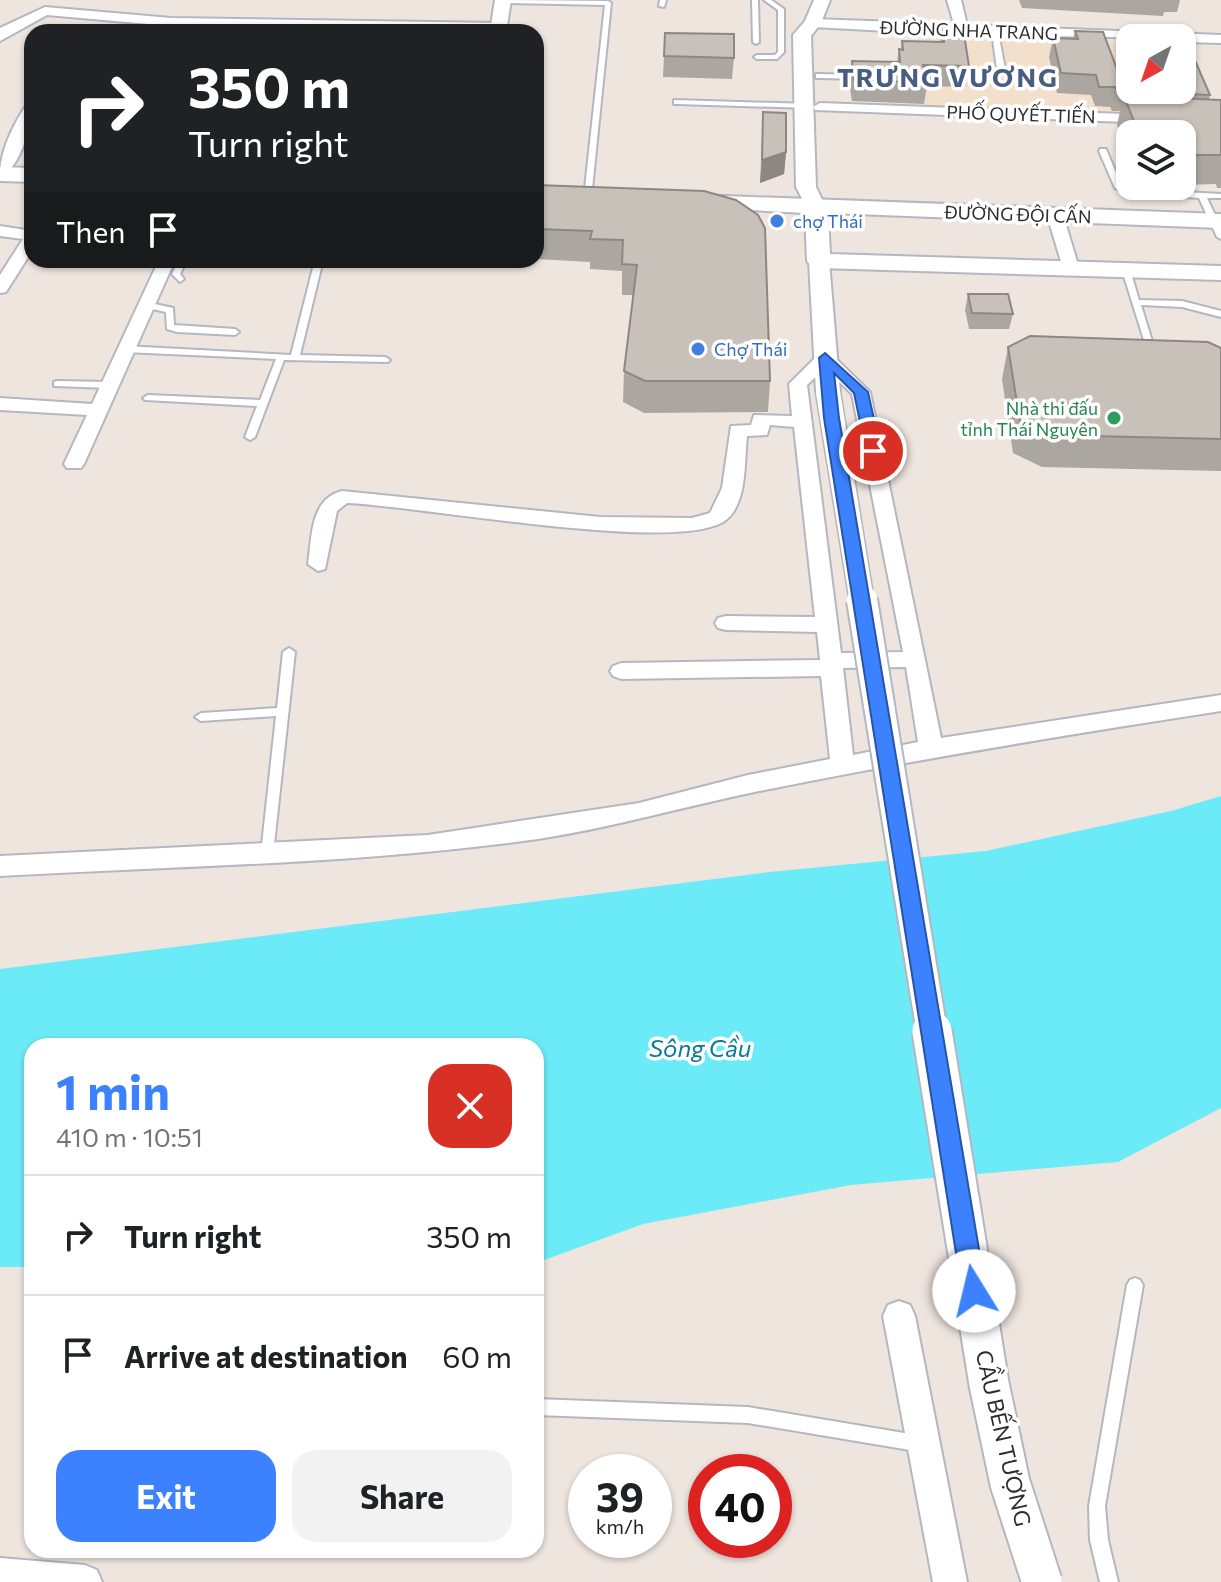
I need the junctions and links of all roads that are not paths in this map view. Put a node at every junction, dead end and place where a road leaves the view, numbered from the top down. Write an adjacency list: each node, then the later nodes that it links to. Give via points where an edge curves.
1 (503, 0): 8 (street); 30 (lane, via 608,3)
2 (755, 0): 15 (lane)
3 (767, 0): 16 (lane, via 781,9 781,52 777,57)
4 (822, 0): 6 (street)
5 (954, 0): 9 (street)
6 (813, 23): 9 (street, ĐƯỜNG NHA TRANG); 18 (street); 21 (street, via 802,35)
7 (236, 24): 11 (street, via 45,11)
8 (500, 24)
9 (962, 31): 10 (street, ĐƯỜNG NHA TRANG)
10 (995, 32): 12 (street, ĐƯỜNG NHA TRANG); 17 (lane)
11 (1, 33)
12 (1116, 36)
13 (1196, 38): 14 (street, ĐƯỜNG NHA TRANG)
14 (1221, 39)
15 (756, 42)
16 (757, 57)
17 (1001, 69)
18 (819, 76): 19 (lane); 21 (street)
19 (874, 77)
20 (677, 102): 21 (lane)
21 (812, 106): 22 (street, PHỐ QUYẾT TIẾN); 32 (street, via 824,188)
22 (1175, 120)
23 (24, 121): 25 (street, via 11,160)
24 (1103, 151): 28 (lane, via 1118,186 1127,191)
25 (0, 172): 26 (main road)
26 (24, 174)
27 (562, 196): 30 (main road)
28 (1202, 196): 29 (lane); 34 (lane)
29 (1221, 196)
30 (596, 198)
31 (683, 202): 32 (main road, ĐƯỜNG ĐỘI CẤN)
32 (816, 208): 33 (main road, ĐƯỜNG ĐỘI CẤN); 38 (main road)
33 (1055, 215): 34 (main road, ĐƯỜNG ĐỘI CẤN); 42 (street)
34 (1218, 226)
35 (0, 231): 36 (street)
36 (24, 236)
37 (24, 250): 46 (street)
38 (819, 261): 42 (main road); 55 (street, CẦU BẾN TƯỢNG)
39 (163, 268): 48 (street)
40 (179, 268): 45 (lane)
41 (317, 268): 54 (lane)
42 (1071, 268): 43 (main road)
43 (1126, 270): 44 (main road); 47 (lane)
44 (1221, 273)
45 (180, 279)
46 (0, 288)
47 (1137, 302): 49 (lane, via 1182,304); 53 (lane)
48 (146, 305): 50 (lane, via 170,310 170,327); 51 (street)
49 (1221, 314)
50 (235, 332)
51 (125, 349): 52 (lane); 58 (street)
52 (281, 357): 54 (lane); 60 (lane)
53 (1153, 357)
54 (295, 358): 56 (lane)
55 (825, 358): 63 (street, via 798,384); 70 (street, via 861,392); 87 (street, CẦU BẾN TƯỢNG, bridge, via 989,1384 1010,1483)
56 (385, 360)
57 (57, 384): 58 (lane)
58 (110, 385): 62 (street)
59 (148, 398): 60 (lane)
60 (262, 403): 64 (lane)
61 (0, 404): 62 (street)
62 (99, 410): 65 (street)
63 (803, 422): 66 (street, via 761,419 760,431 738,430 725,508 699,526 624,525 342,497 327,509); 68 (street)
64 (250, 437)
65 (74, 464)
66 (318, 564)
67 (726, 623): 68 (street)
68 (827, 625): 71 (street)
69 (289, 652): 74 (lane)
70 (916, 659): 71 (street); 76 (street)
71 (831, 664): 72 (street); 77 (street)
72 (621, 671)
73 (1221, 703): 76 (street)
74 (282, 712): 75 (lane); 78 (lane)
75 (201, 717)
76 (931, 748): 77 (street)
77 (843, 766): 78 (street, via 542,829 428,844)
78 (267, 854): 79 (street)
79 (0, 866)
80 (1135, 1285): 88 (lane, via 1097,1506)
81 (899, 1316): 83 (street)
82 (544, 1407): 83 (lane, via 748,1415)
83 (925, 1445): 86 (street)
84 (0, 1575): 85 (street)
85 (85, 1582)
86 (950, 1582)
87 (1042, 1582)
88 (1109, 1582)

